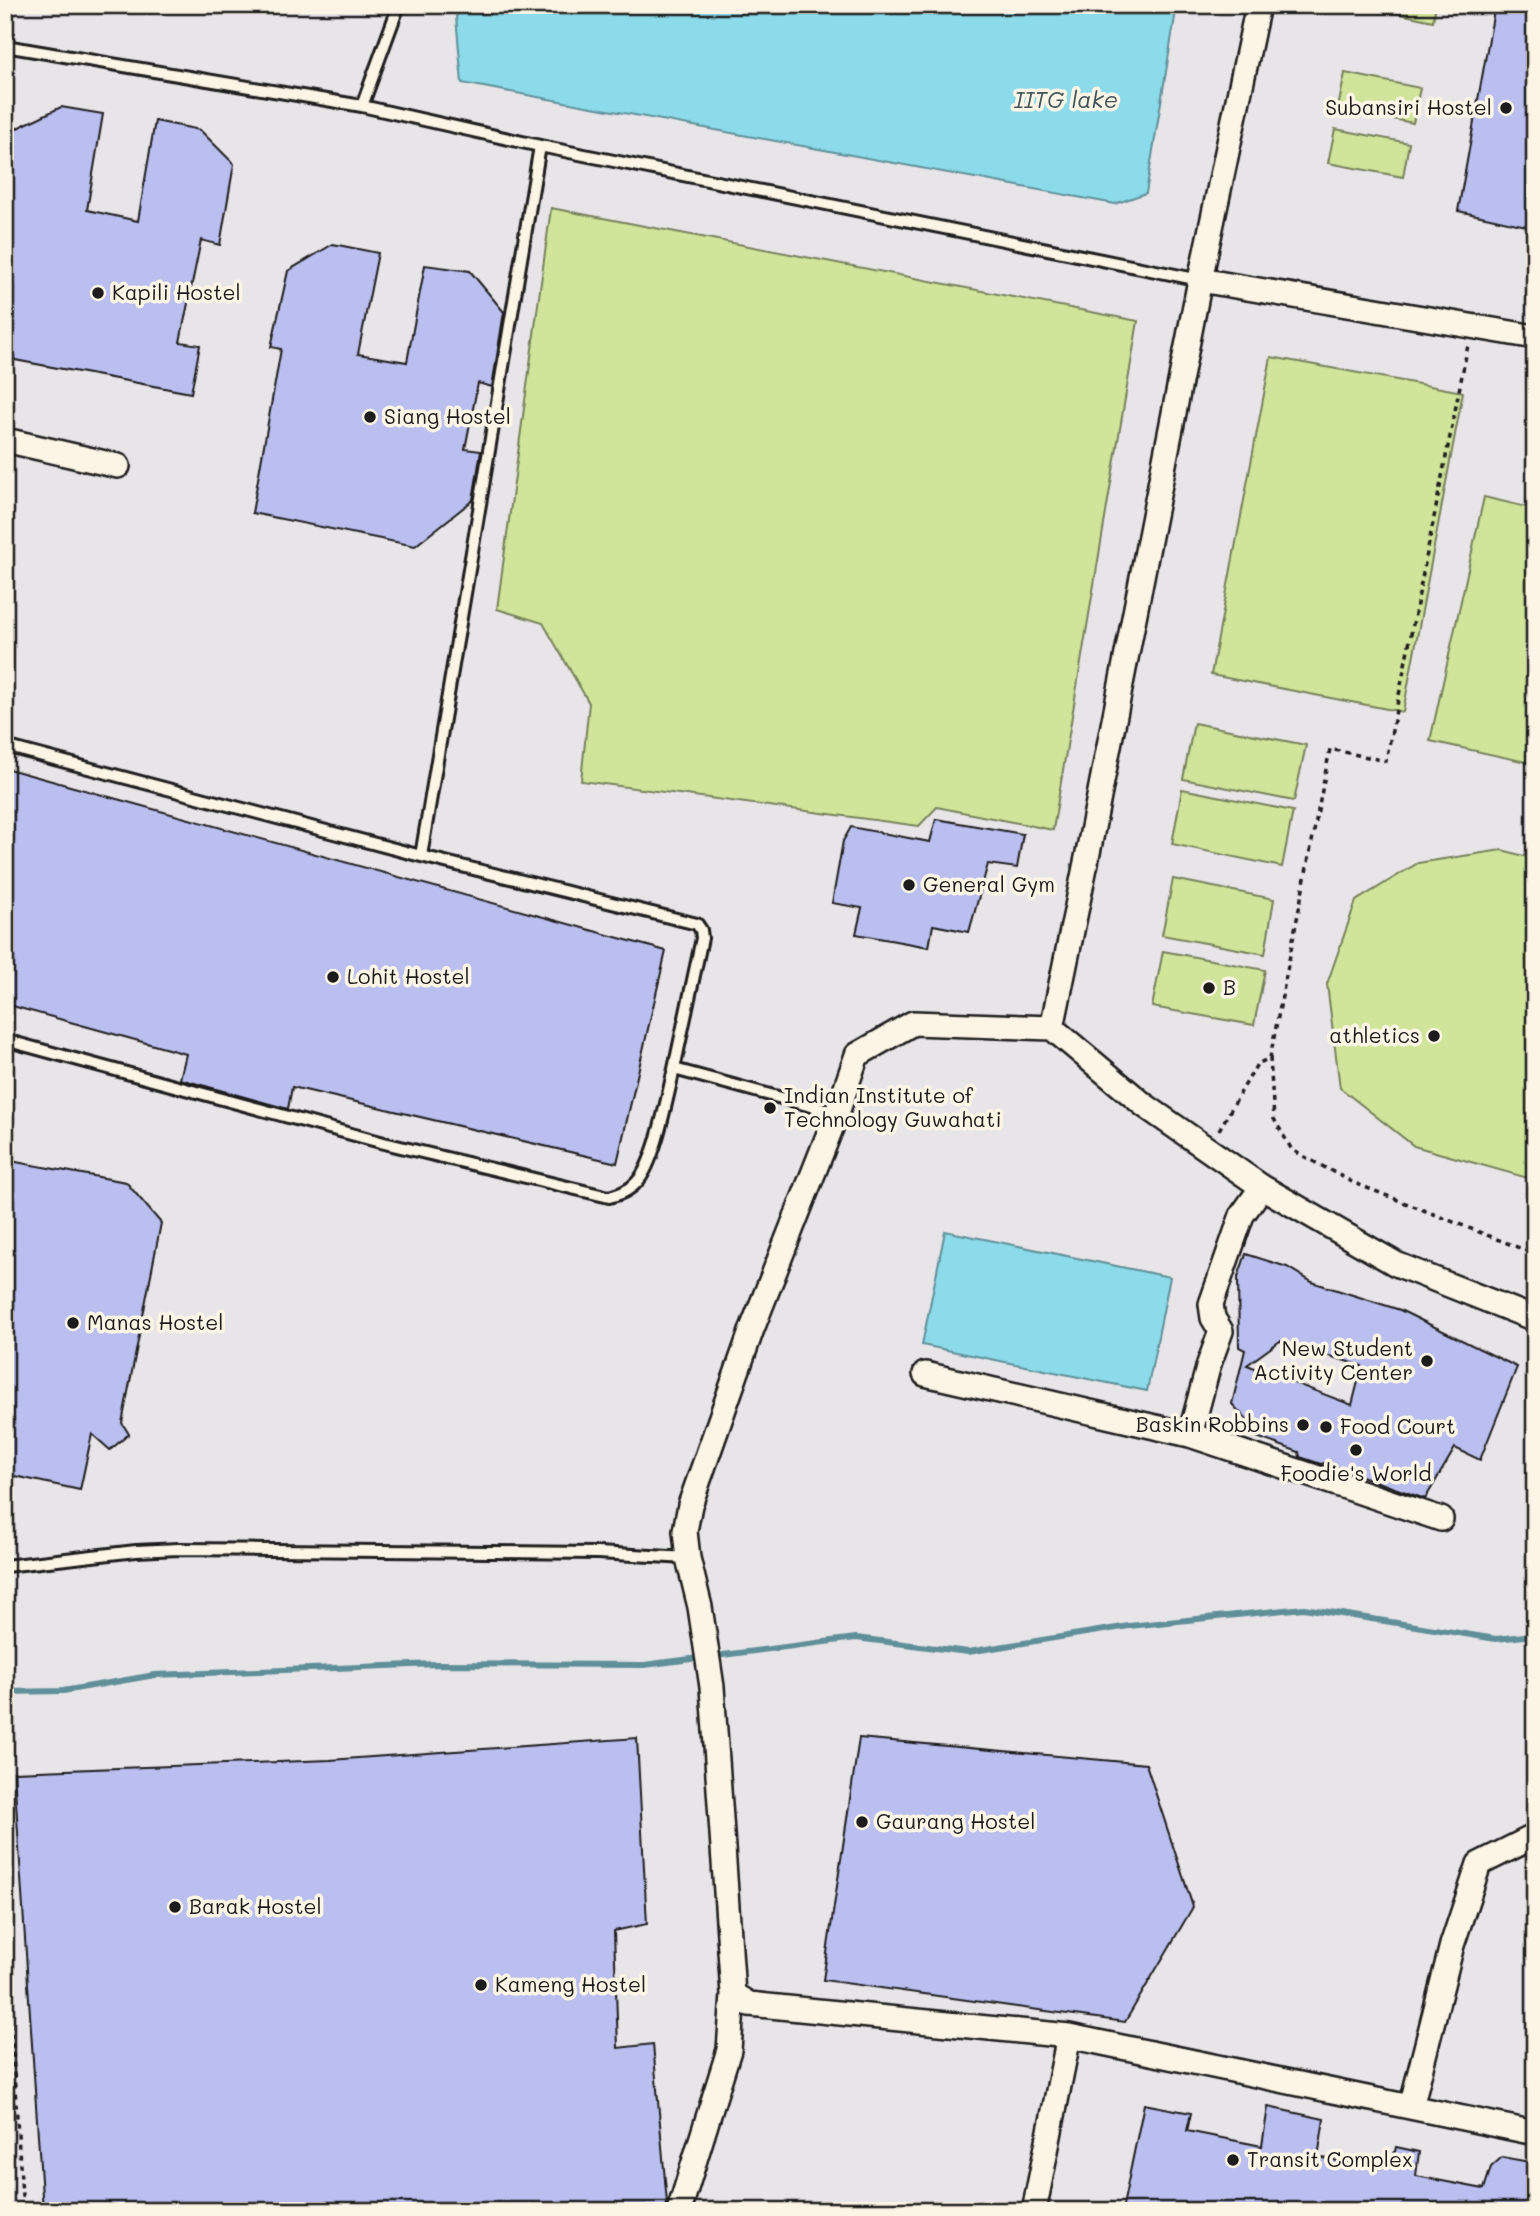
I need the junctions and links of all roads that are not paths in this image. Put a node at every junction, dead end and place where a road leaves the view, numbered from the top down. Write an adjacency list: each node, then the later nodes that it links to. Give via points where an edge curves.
1 (399, 5): 4 (lane)
2 (1258, 5): 6 (street)
3 (5, 46): 4 (lane)
4 (362, 106): 5 (lane)
5 (540, 146): 6 (lane); 11 (lane)
6 (1199, 280): 7 (street); 12 (street)
7 (1535, 337)
8 (5, 440): 9 (street)
9 (118, 466)
10 (5, 746): 11 (lane)
11 (421, 856): 14 (lane, via 697,924 702,937)
12 (1052, 1028): 15 (street, via 913,1023 857,1055); 16 (street, via 1143,1105)
13 (5, 1040): 14 (lane, via 384,1143 609,1197 639,1180 648,1164)
14 (674, 1069): 15 (lane)
15 (837, 1113): 21 (street, via 752,1329 690,1505 685,1531)
16 (1262, 1187): 17 (street, via 1396,1264); 19 (street, via 1242,1215 1214,1294 1213,1318 1220,1331)
17 (1535, 1319)
18 (925, 1374): 19 (street)
19 (1190, 1435): 20 (street)
20 (1441, 1519)
21 (688, 1558): 22 (lane, via 179,1549); 24 (street, via 712,1687)
22 (5, 1566)
23 (1535, 1836): 26 (street, via 1479,1864 1452,1945)
24 (733, 1994): 25 (street, via 749,2004); 28 (street, via 729,2050)
25 (1069, 2036): 26 (street); 29 (street)
26 (1410, 2107): 27 (street)
27 (1535, 2133)
28 (679, 2211)
29 (1034, 2211)

